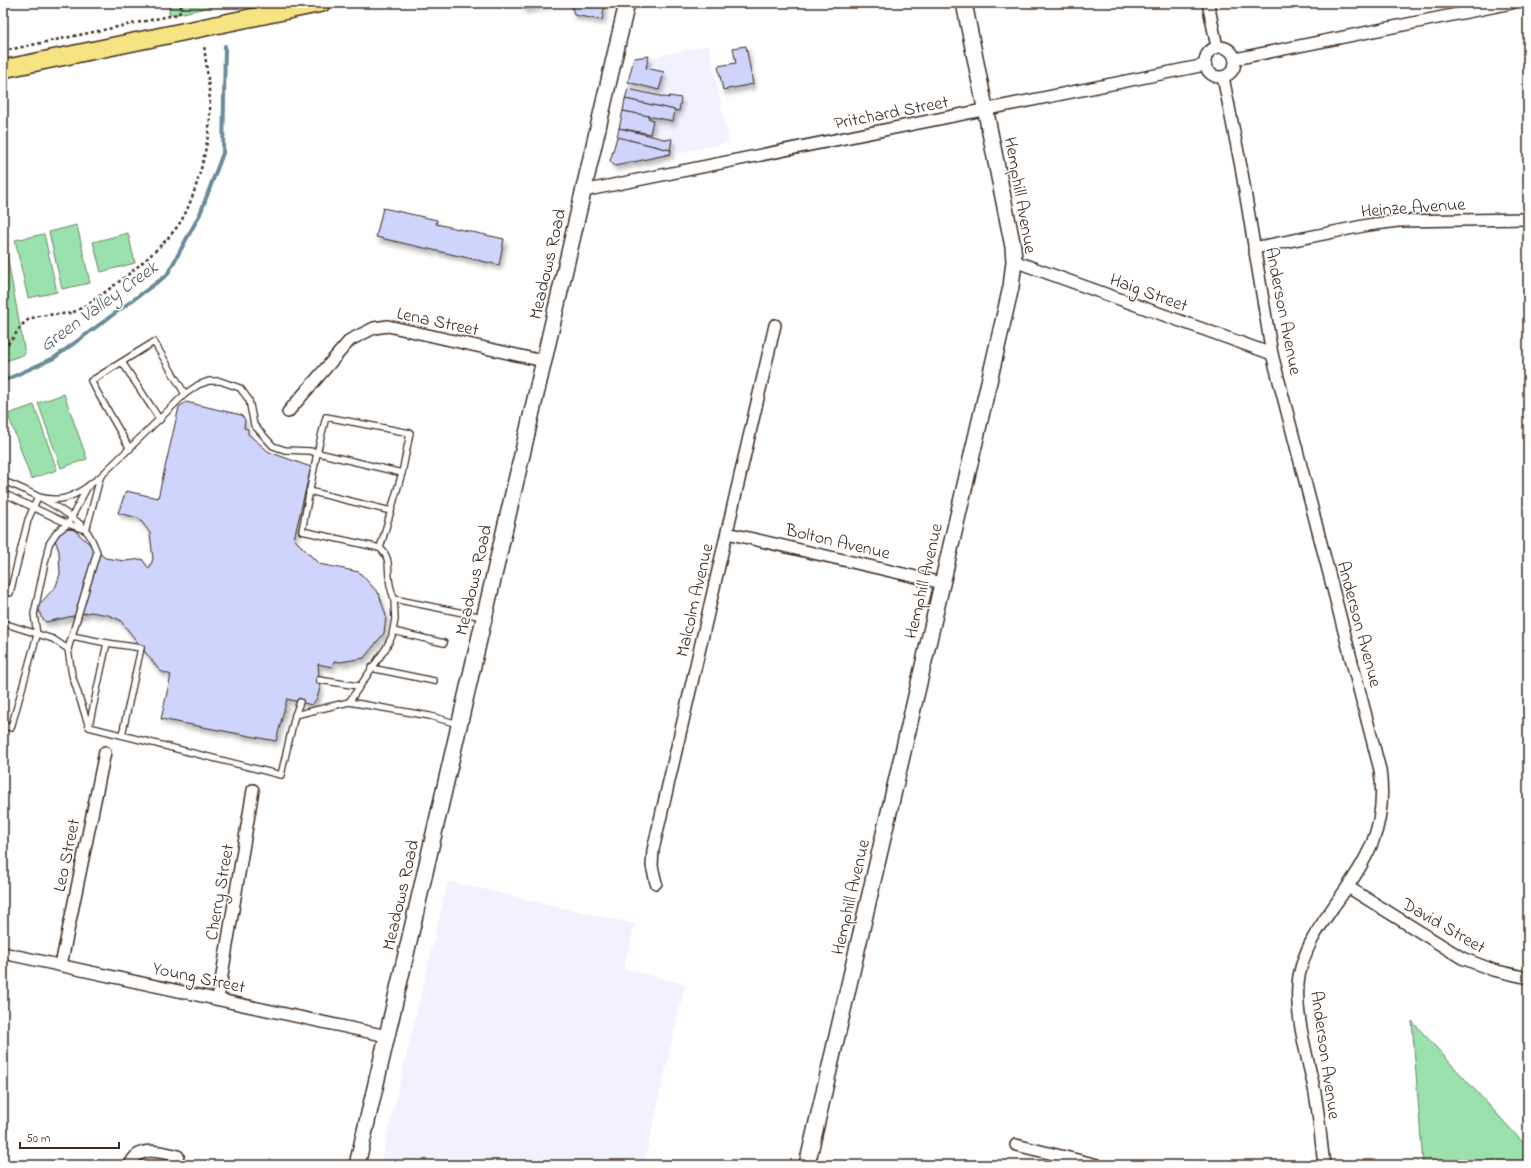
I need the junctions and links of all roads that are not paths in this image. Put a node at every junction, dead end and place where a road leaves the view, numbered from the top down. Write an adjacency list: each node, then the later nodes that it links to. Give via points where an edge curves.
1 (322, 3): 6 (main road)
2 (627, 3): 13 (main road, Meadows Road)
3 (964, 3): 12 (main road, Hemphill Avenue)
4 (1208, 3): 7 (street)
5 (1512, 3): 8 (street)
6 (268, 8): 10 (main road)
7 (1217, 47): 8 (street, via 1228,49); 9 (street, via 1206,56)
8 (1235, 59): 11 (street, via 1231,73)
9 (1205, 65): 11 (street, via 1211,75); 12 (street, Pritchard Street)
10 (3, 69)
11 (1223, 77): 15 (street, Anderson Avenue)
12 (986, 110): 13 (street, Pritchard Street); 16 (main road, Hemphill Avenue)
13 (583, 191): 19 (main road, Meadows Road)
14 (1528, 219): 15 (street, Heinze Avenue, via 1398,221)
15 (1254, 248): 18 (street, Anderson Avenue)
16 (1014, 261): 18 (street, Haig Street); 40 (main road, Hemphill Avenue, via 1011,287)
17 (775, 325): 38 (street, Malcolm Avenue)
18 (1272, 354): 66 (street, Anderson Avenue, via 1380,770 1383,791 1382,812 1377,832 1369,852)
19 (543, 361): 22 (street, Lena Street, via 388,326 374,328 350,340); 43 (main road, Meadows Road)
20 (122, 362): 21 (lane, via 154,342); 23 (lane); 24 (lane, via 91,381)
21 (185, 394): 23 (lane); 25 (lane, via 210,381 220,381 240,388 249,400 254,425 273,446 285,450)
22 (288, 412)
23 (160, 420): 24 (lane)
24 (130, 449): 27 (lane)
25 (317, 453): 26 (lane); 26 (lane, via 326,417 410,433); 30 (lane)
26 (402, 473): 34 (lane)
27 (100, 478): 29 (lane); 37 (lane)
28 (3, 481): 32 (lane)
29 (88, 486): 32 (lane, via 72,497 54,500); 35 (lane)
30 (310, 491): 34 (lane); 39 (lane, via 302,531)
31 (3, 493): 33 (lane)
32 (38, 497): 33 (lane); 35 (lane)
33 (32, 508): 36 (lane); 41 (lane, via 10,593)
34 (391, 511): 39 (lane)
35 (71, 518): 36 (lane); 37 (lane)
36 (68, 524): 37 (lane); 47 (lane, via 57,532 49,544 34,614)
37 (86, 531): 48 (lane, via 97,552)
38 (727, 533): 40 (street, Bolton Avenue); 65 (street, Malcolm Avenue, via 653,850 652,866)
39 (380, 548): 42 (lane, via 386,553 388,579)
40 (942, 583): 76 (main road, Hemphill Avenue)
41 (3, 592)
42 (394, 599): 43 (lane); 46 (lane)
43 (484, 617): 59 (main road, Meadows Road)
44 (4, 624): 45 (lane); 47 (lane)
45 (3, 630)
46 (393, 631): 50 (lane); 52 (lane, via 386,648)
47 (37, 635): 51 (lane, via 53,639); 60 (lane, via 11,728)
48 (72, 636): 49 (lane); 51 (lane)
49 (107, 643): 61 (lane); 62 (lane, via 141,648)
50 (444, 643)
51 (68, 648): 61 (lane, via 72,675)
52 (371, 668): 54 (lane); 55 (lane)
53 (319, 680): 55 (lane)
54 (434, 681)
55 (358, 686): 57 (lane)
56 (300, 702): 58 (lane)
57 (349, 702): 58 (lane); 59 (lane, via 430,716)
58 (295, 715): 62 (lane, via 281,775)
59 (459, 724): 71 (main road, Meadows Road)
60 (3, 725)
61 (89, 726): 62 (lane)
62 (122, 735)
63 (104, 752): 68 (street, Leo Street)
64 (253, 790): 70 (street, Cherry Street)
65 (656, 884)
66 (1348, 887): 69 (street, David Street, via 1462,958 1494,970); 78 (street, Anderson Avenue, via 1312,938 1299,977 1300,1018 1315,1096)
67 (3, 953): 68 (street, Young Street)
68 (61, 965): 70 (street, Young Street)
69 (1528, 978)
70 (218, 999): 71 (street, Young Street)
71 (387, 1036): 75 (main road, Meadows Road)
72 (1016, 1145): 77 (street)
73 (178, 1156): 74 (street, via 142,1152 136,1155)
74 (130, 1165)
75 (357, 1165)
76 (807, 1165)
77 (1098, 1165)
78 (1324, 1165)

